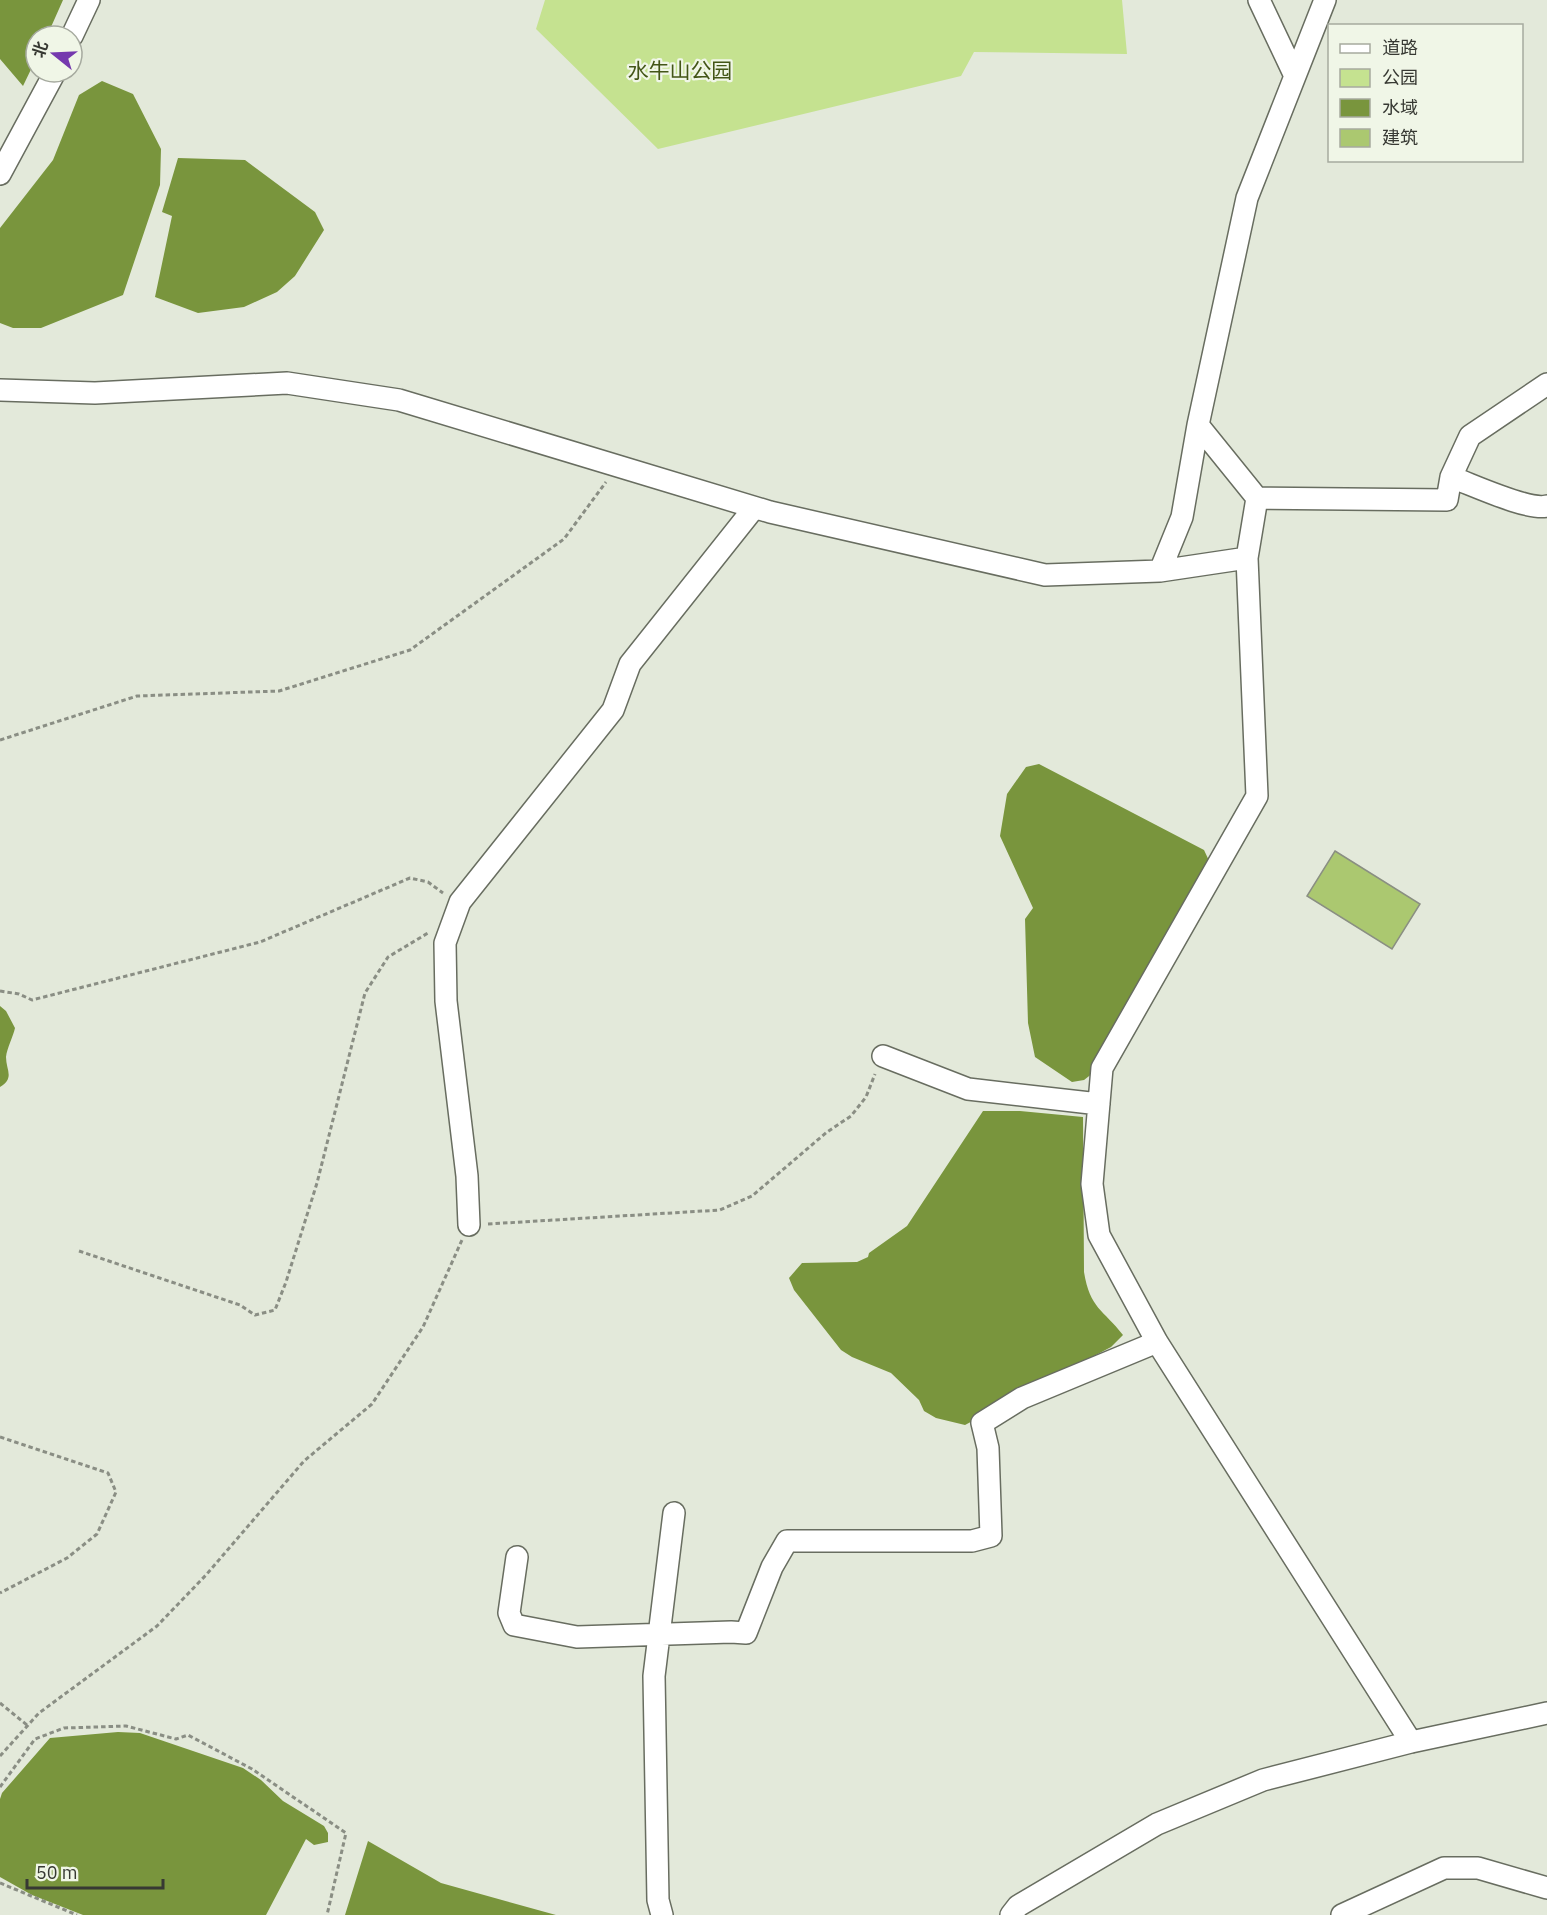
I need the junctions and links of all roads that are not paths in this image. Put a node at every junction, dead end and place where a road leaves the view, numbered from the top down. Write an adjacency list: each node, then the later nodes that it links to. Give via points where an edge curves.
1 (89, 0): 4 (street)
2 (1259, 0): 5 (street)
3 (1325, 0): 5 (street)
4 (78, 24)
5 (1295, 76): 10 (street, via 1247,198)
6 (49, 84): 7 (street)
7 (0, 174)
8 (1547, 384): 11 (street, via 1470,436)
9 (0, 390): 14 (street, via 95,393 288,383 399,400)
10 (1198, 425): 12 (street); 16 (street, via 1182,517)
11 (1450, 477): 12 (street, via 1447,500); 13 (street, via 1522,503)
12 (1257, 498): 15 (street)
13 (1547, 506)
14 (754, 508): 16 (street, via 1045,574); 19 (street, via 630,664 613,710 458,909 445,943 446,1001 467,1176)
15 (1247, 558): 16 (street); 18 (street, via 1257,796 1102,1068)
16 (1160, 572)
17 (883, 1056): 18 (street, via 968,1089)
18 (1099, 1104): 20 (street, via 1092,1184 1099,1235)
19 (469, 1225)
20 (1157, 1342): 23 (street, via 1022,1398 982,1423 988,1448 991,1536 972,1541 787,1541 772,1567 746,1633); 25 (street)
21 (674, 1513): 23 (street)
22 (517, 1557): 23 (street, via 509,1613 514,1625 577,1637)
23 (659, 1634): 27 (street, via 654,1676 658,1900)
24 (1547, 1713): 25 (street)
25 (1411, 1742): 28 (street, via 1263,1780 1157,1824 1018,1906)
26 (1547, 1888): 29 (street, via 1478,1868 1444,1868)
27 (662, 1915)
28 (1011, 1915)
29 (1342, 1915)

